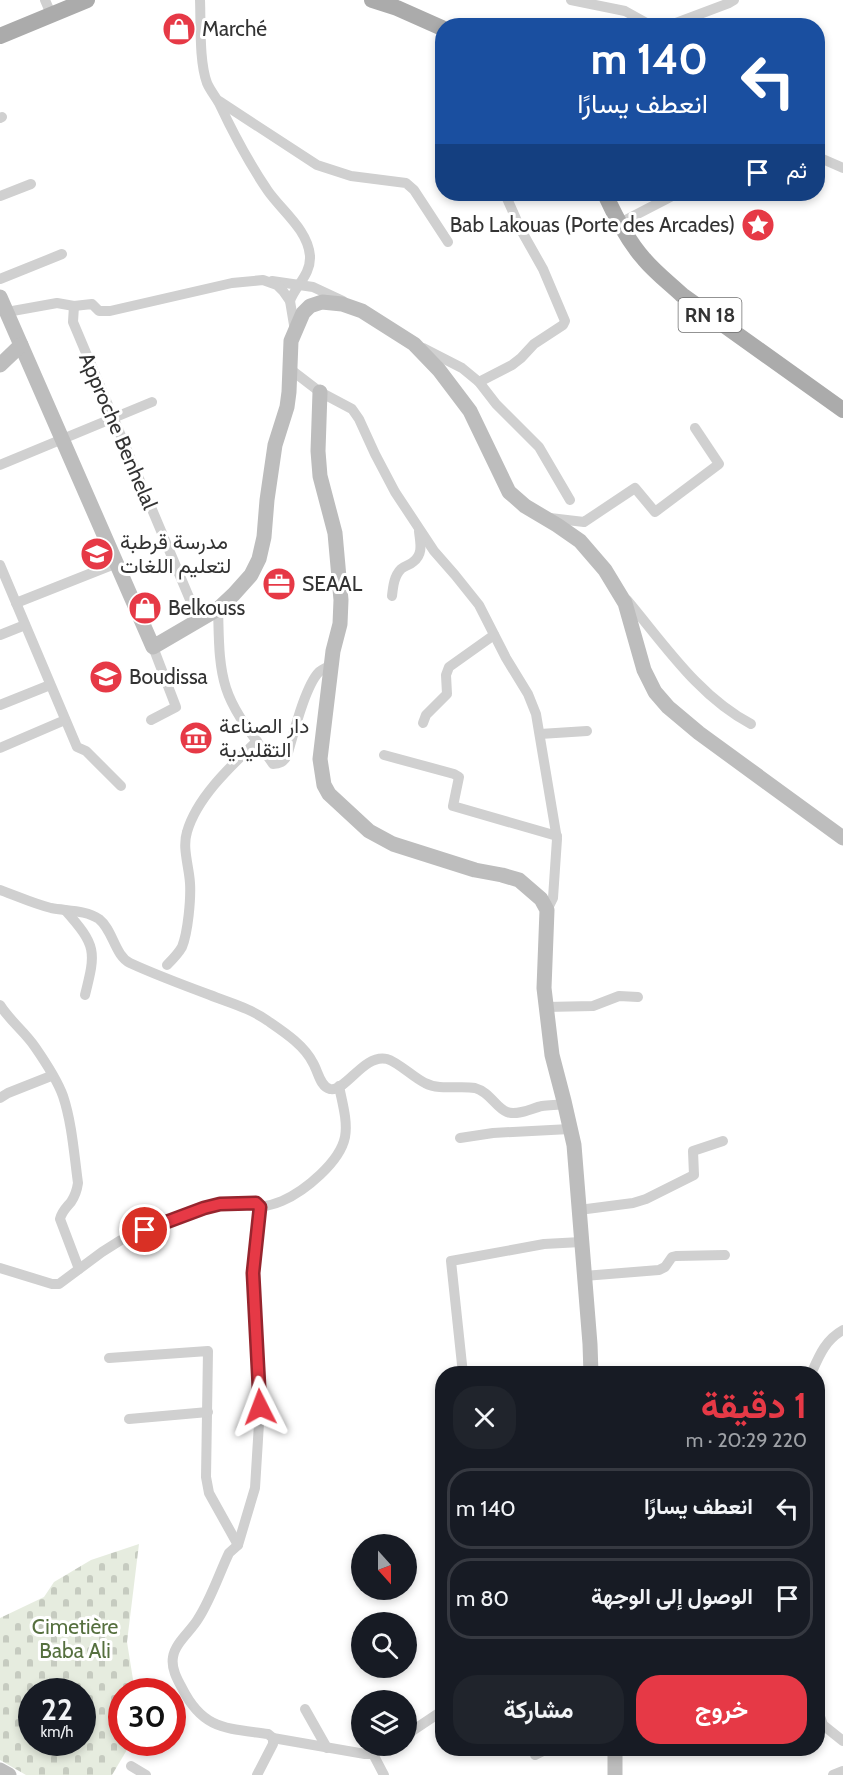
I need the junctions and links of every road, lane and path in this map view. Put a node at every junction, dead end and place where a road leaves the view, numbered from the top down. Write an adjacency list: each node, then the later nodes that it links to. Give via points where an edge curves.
1 (87, 0): 7 (main road)
2 (200, 0): 12 (street, via 204,68 207,84)
3 (372, 0): 10 (main road)
4 (571, 0): 6 (street)
5 (734, 0): 9 (street)
6 (588, 2): 8 (street)
7 (48, 7): 11 (main road)
8 (638, 18)
9 (689, 18)
10 (435, 25)
11 (0, 36)
12 (217, 100): 21 (street, via 317,165 351,176 406,183); 25 (street, via 267,189 303,234 310,256 309,268)
13 (825, 160): 14 (street)
14 (843, 168)
15 (31, 184): 16 (street)
16 (0, 196)
17 (508, 201): 36 (street, via 565,321 512,365)
18 (608, 201): 20 (main road, RN 18)
19 (663, 201): 20 (street)
20 (620, 224): 39 (main road, RN 18, via 643,258 682,295)
21 (448, 242)
22 (62, 254): 23 (street)
23 (0, 279)
24 (263, 280): 25 (street); 27 (street, via 277,285); 28 (street, via 232,283 110,311 99,311 92,304)
25 (299, 285): 27 (street); 29 (street)
26 (0, 297): 30 (street)
27 (290, 301): 31 (street)
28 (74, 306): 30 (street, via 57,303); 40 (street, Approche Benhelal, via 73,322)
29 (362, 311): 31 (street, via 322,302 303,313); 32 (street)
30 (7, 312): 33 (street)
31 (295, 331): 35 (street)
32 (414, 344): 36 (street, via 462,368); 45 (street, via 470,411 509,492)
33 (21, 345): 34 (street); 42 (street)
34 (0, 364)
35 (290, 369): 37 (street); 52 (street, via 287,407 275,445 259,559 251,575)
36 (479, 382): 44 (street, via 539,447)
37 (320, 392): 46 (street, via 352,410 359,419); 58 (street, via 320,476 334,533 341,600)
38 (152, 402): 40 (street)
39 (840, 402)
40 (112, 418): 42 (street); 53 (street, Approche Benhelal)
41 (695, 428): 45 (street, via 719,464 655,512 635,488 585,522)
42 (61, 438): 43 (street); 47 (street)
43 (0, 465)
44 (570, 500)
45 (545, 518): 49 (street, via 580,541)
46 (419, 530): 50 (street, via 419,556 395,577); 56 (street, via 479,605)
47 (117, 563): 51 (street); 57 (street)
48 (0, 565): 51 (street)
49 (614, 585): 64 (street, via 705,691); 72 (street, via 625,603 644,670 668,707)
50 (392, 596)
51 (16, 603): 54 (street)
52 (218, 609): 53 (street); 67 (street, via 227,690)
53 (199, 621): 57 (street)
54 (25, 625): 55 (street); 59 (street)
55 (0, 635)
56 (494, 635): 63 (street, via 449,667 447,694); 66 (street, via 528,694)
57 (153, 647): 62 (street, via 176,707)
58 (331, 666): 67 (street, via 315,676 283,762 273,764); 75 (street, via 320,759 329,794 369,831 393,844 519,880 541,899)
59 (51, 685): 60 (street); 61 (street)
60 (0, 705)
61 (65, 720): 68 (street); 70 (street, via 76,747 86,751)
62 (151, 720)
63 (423, 723)
64 (751, 724)
65 (587, 731): 66 (street)
66 (540, 734): 71 (street)
67 (257, 741): 76 (street, via 201,802 186,833 189,916 182,946)
68 (0, 748)
69 (384, 755): 71 (street, via 459,777 453,806)
70 (121, 786)
71 (557, 836): 75 (street, via 553,898)
72 (843, 838)
73 (0, 890): 74 (street)
74 (65, 910): 77 (street, via 92,948); 82 (street, via 91,914 101,921 126,961 265,1019 305,1050 327,1089)
75 (546, 910): 80 (street)
76 (167, 965)
77 (85, 995)
78 (638, 997): 80 (street, via 619,996 593,1006)
79 (0, 1005): 81 (street, via 35,1047)
80 (546, 1007): 84 (street, via 552,1055)
81 (51, 1076): 83 (street); 93 (street, via 67,1111 78,1183 60,1219)
82 (339, 1086): 84 (street, via 367,1063 388,1059 427,1084 484,1092 505,1112); 88 (street, via 345,1120 339,1153 301,1190 281,1202)
83 (0, 1098)
84 (565, 1104): 85 (street)
85 (570, 1129): 86 (street); 89 (street)
86 (460, 1138)
87 (723, 1141): 89 (street, via 693,1151 694,1175 672,1186 633,1203)
88 (260, 1207): 93 (street, via 256,1203 204,1208 121,1240); 102 (street, via 253,1273 260,1407 256,1476)
89 (579, 1210): 90 (street)
90 (581, 1242): 94 (street); 97 (street, via 544,1244 451,1261)
91 (725, 1255): 94 (street, via 676,1256 660,1270)
92 (0, 1268): 93 (street, via 52,1284 59,1284)
93 (79, 1269)
94 (584, 1276): 98 (street)
95 (843, 1330): 99 (street, via 832,1336)
96 (109, 1358): 100 (street, via 208,1351)
97 (462, 1366)
98 (590, 1366)
99 (815, 1366)
100 (208, 1412): 101 (street); 102 (street, via 208,1493)
101 (129, 1419)
102 (238, 1545): 107 (street, via 229,1553 199,1619 178,1646 173,1657 175,1674 190,1704 202,1717 224,1728)
103 (305, 1709): 109 (street)
104 (435, 1716): 106 (street)
105 (825, 1727): 108 (street)
106 (417, 1728)
107 (273, 1738): 109 (street); 118 (street)
108 (843, 1741)
109 (327, 1748): 110 (street)
110 (351, 1751)
111 (374, 1756): 119 (street)
112 (615, 1756): 120 (street)
113 (131, 1766): 117 (street)
114 (0, 1770): 116 (street)
115 (843, 1771): 121 (street)
116 (9, 1775)
117 (146, 1775)
118 (257, 1775)
119 (384, 1775)
120 (615, 1775)
121 (834, 1775)

